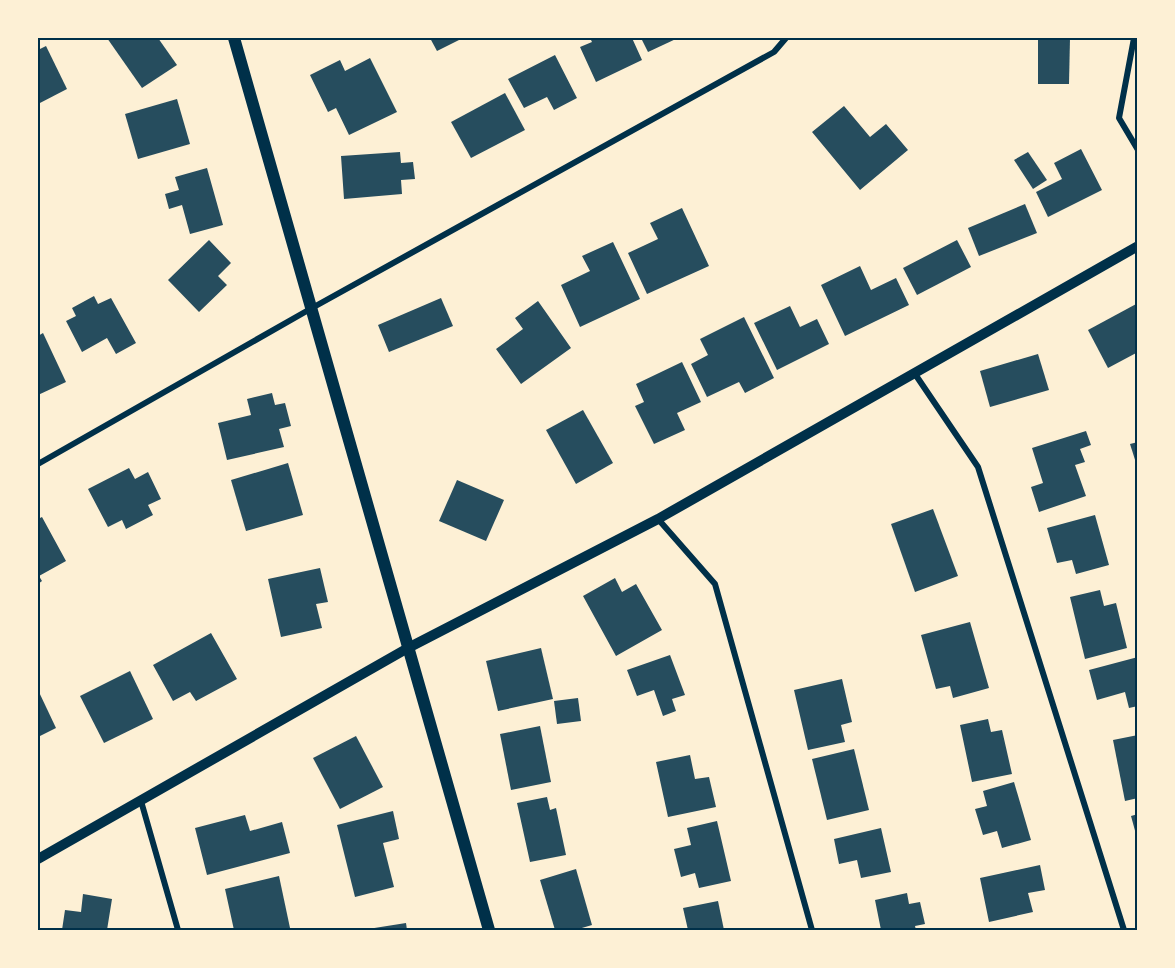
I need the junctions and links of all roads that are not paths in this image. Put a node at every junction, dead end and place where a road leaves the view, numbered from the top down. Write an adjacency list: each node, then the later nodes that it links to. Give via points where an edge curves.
1 (234, 38): 6 (main road)
2 (786, 38): 6 (street, via 774,52)
3 (1134, 38): 4 (street, via 1119,118)
4 (1137, 150)
5 (1137, 246): 7 (street)
6 (312, 308): 8 (street); 10 (main road)
7 (915, 374): 9 (street); 16 (street, via 978,467)
8 (38, 464)
9 (658, 519): 10 (street); 15 (street, via 715,584)
10 (408, 648): 11 (street); 14 (main road)
11 (141, 801): 12 (street); 13 (street)
12 (38, 859)
13 (178, 930)
14 (489, 930)
15 (812, 930)
16 (1124, 930)

